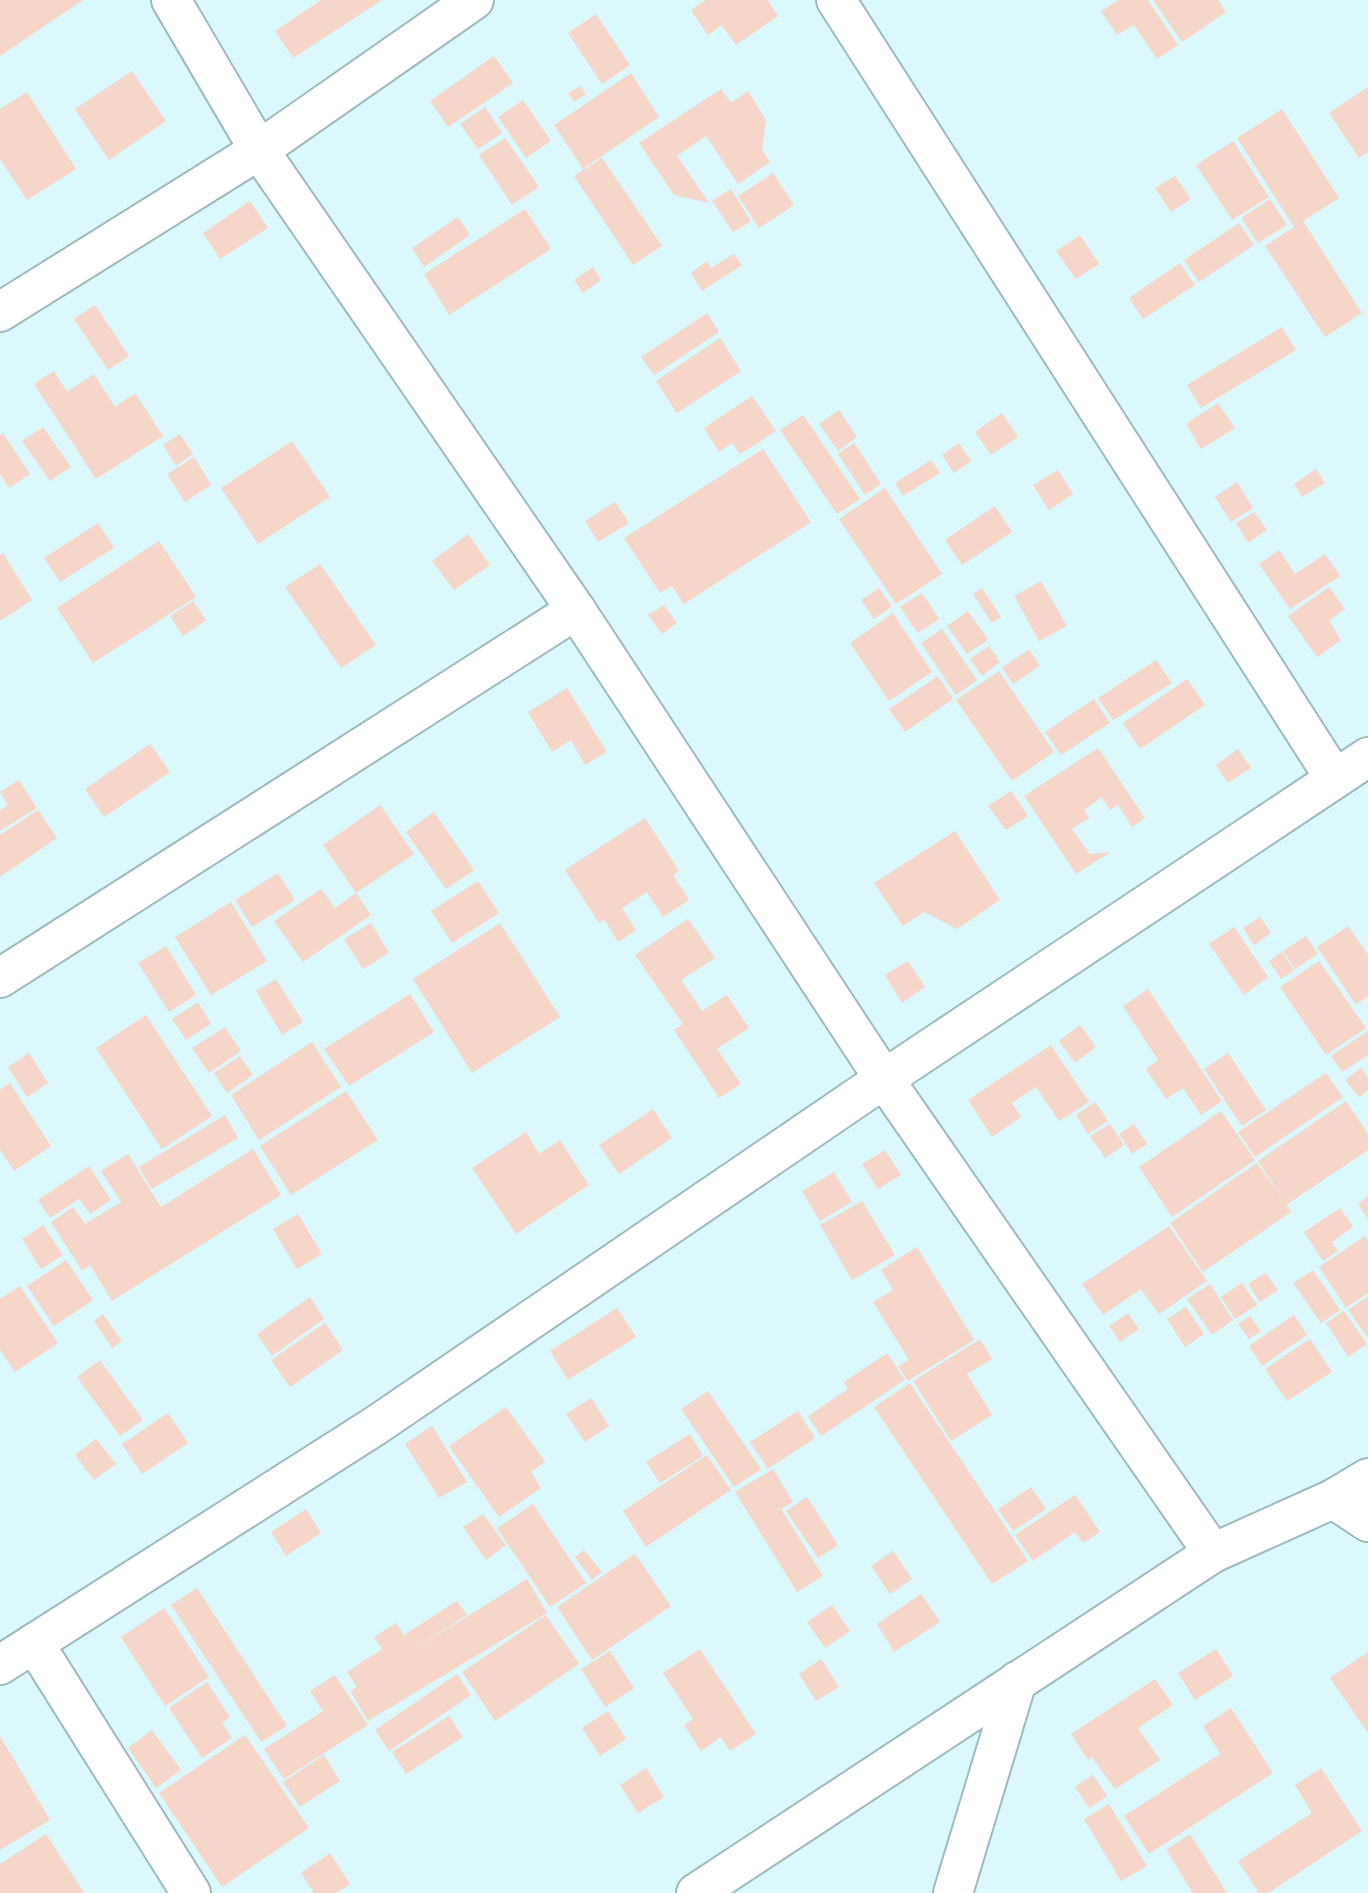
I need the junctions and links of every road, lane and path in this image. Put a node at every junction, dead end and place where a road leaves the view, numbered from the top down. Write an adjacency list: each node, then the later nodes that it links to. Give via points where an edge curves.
1 (171, 0): 4 (street)
2 (474, 0): 4 (street)
3 (836, 0): 8 (street)
4 (259, 150): 5 (street); 6 (street)
5 (0, 313)
6 (576, 610): 9 (street); 10 (street)
7 (1368, 757): 8 (street)
8 (1335, 779): 10 (street)
9 (0, 978)
10 (884, 1079): 14 (street); 15 (street, via 375,1426)
11 (1368, 1478): 12 (street)
12 (1333, 1499): 13 (street); 14 (street)
13 (1368, 1522)
14 (1213, 1553): 17 (street)
15 (34, 1643): 16 (street); 18 (street)
16 (0, 1665)
17 (1017, 1681): 19 (street); 20 (street)
18 (191, 1893)
19 (695, 1893)
20 (953, 1893)

